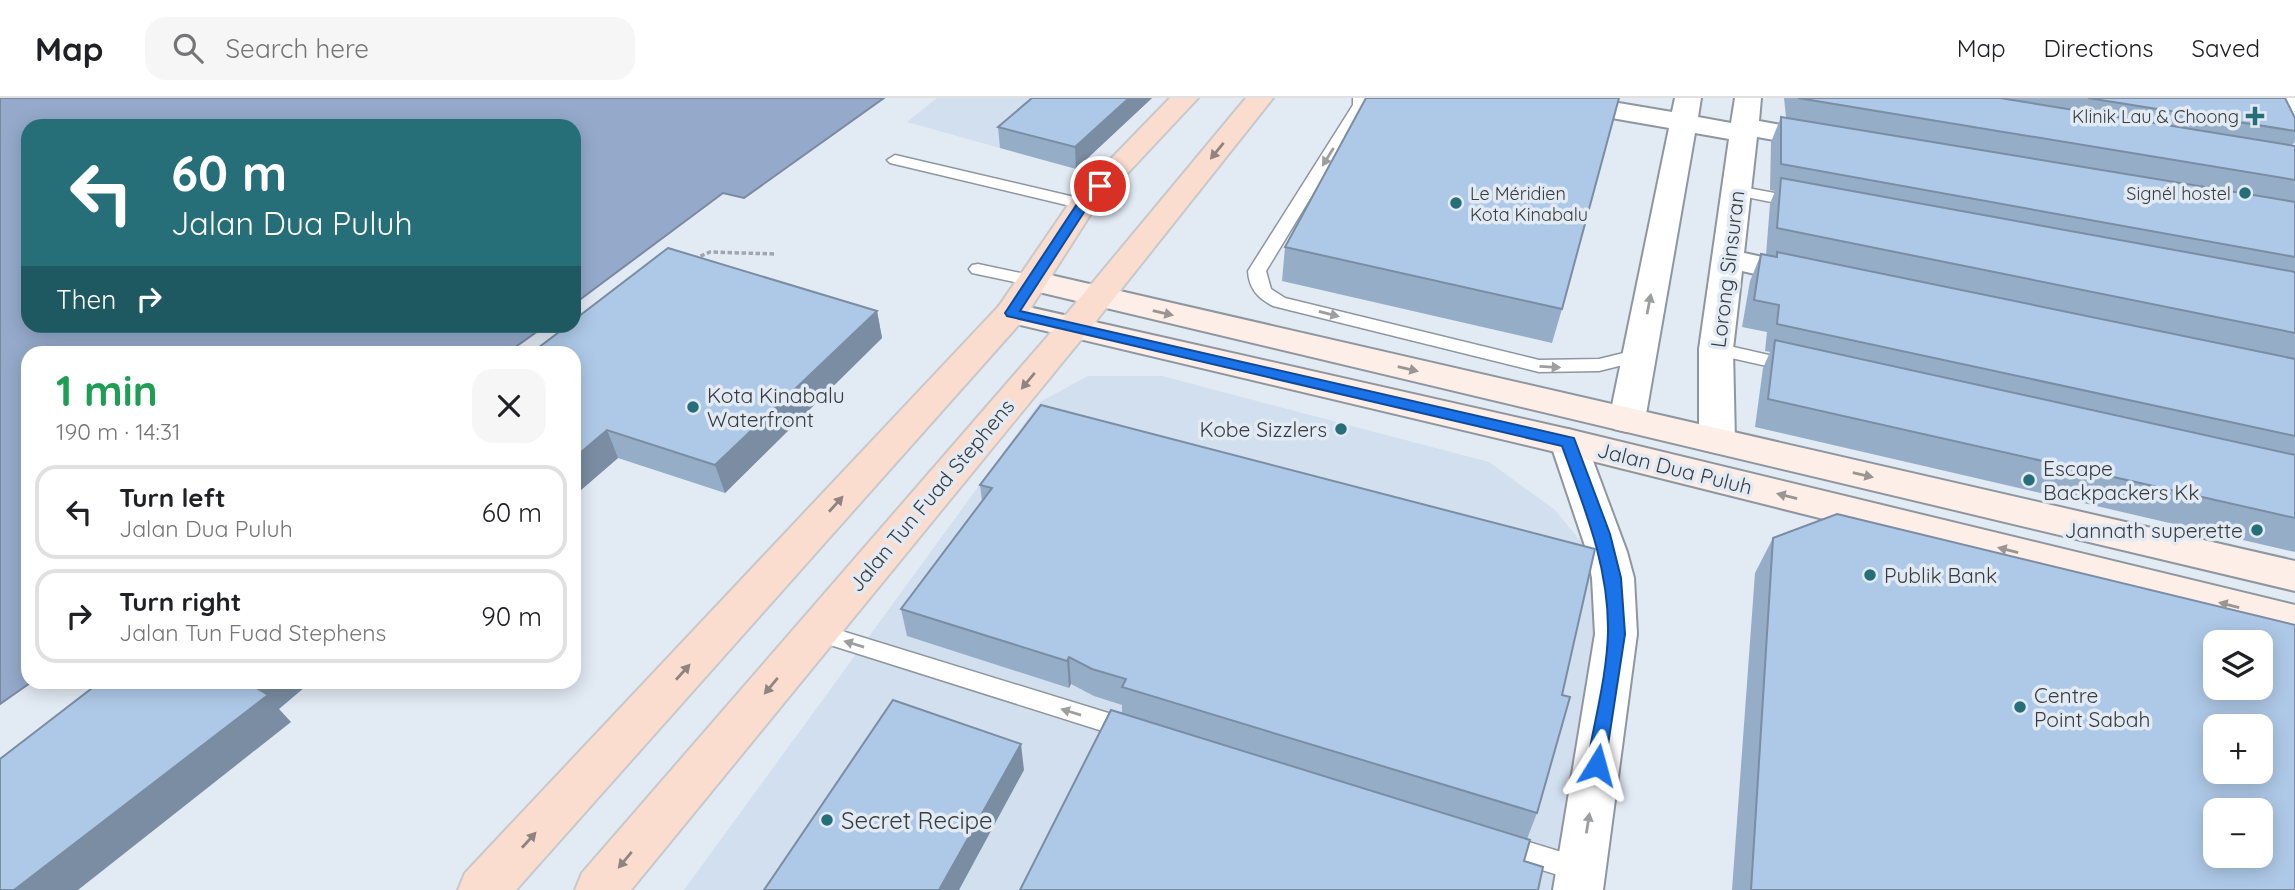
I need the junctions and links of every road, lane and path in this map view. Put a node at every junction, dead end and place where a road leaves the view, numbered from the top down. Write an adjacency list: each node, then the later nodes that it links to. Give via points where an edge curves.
1 (1185, 98): 11 (main road)
2 (1205, 98): 18 (main road)
3 (1260, 98): 19 (main road, Jalan Tun Fuad Stephens, one-way to 19)
4 (1360, 98): 22 (lane, one-way to 22, via 1360,105 1257,271 1256,283 1265,294 1279,302 1539,366 1599,365)
5 (1543, 98): 6 (street)
6 (1685, 110): 7 (street); 22 (street, one-way to 6)
7 (1746, 119): 8 (street); 10 (street, Lorong Sinsuran)
8 (1855, 146)
9 (895, 160): 11 (lane)
10 (1737, 191): 12 (lane); 14 (street, Lorong Sinsuran)
11 (1083, 204): 18 (main road)
12 (1818, 207)
13 (775, 254): 15 (path, via 710,252)
14 (1727, 260): 17 (street); 21 (street, Lorong Sinsuran)
15 (688, 262)
16 (978, 269): 18 (lane)
17 (1836, 282)
18 (1022, 297): 19 (street, Jalan Dua Puluh); 34 (main road, one-way to 18)
19 (1084, 313): 20 (street, Jalan Dua Puluh, one-way to 20); 23 (street, Jalan Dua Puluh); 30 (main road, Jalan Tun Fuad Stephens, one-way to 30)
20 (1230, 329): 23 (street); 25 (street, Jalan Dua Puluh, one-way to 25)
21 (1716, 349): 24 (lane); 26 (street, Lorong Sinsuran)
22 (1640, 355): 25 (street)
23 (1211, 361): 27 (street, Jalan Dua Puluh)
24 (1810, 370)
25 (1627, 420): 26 (street, Jalan Dua Puluh)
26 (1717, 441): 28 (street, Jalan Dua Puluh, one-way to 28)
27 (1568, 442): 29 (street, Jalan Dua Puluh, one-way to 27); 33 (street, one-way to 27, via 1616,634 1607,552)
28 (2295, 576)
29 (2295, 621)
30 (816, 632): 31 (lane, one-way to 30); 35 (main road, Jalan Tun Fuad Stephens, one-way to 35)
31 (1159, 739)
32 (1475, 838): 33 (lane)
33 (1579, 880)
34 (483, 890)
35 (600, 890)

